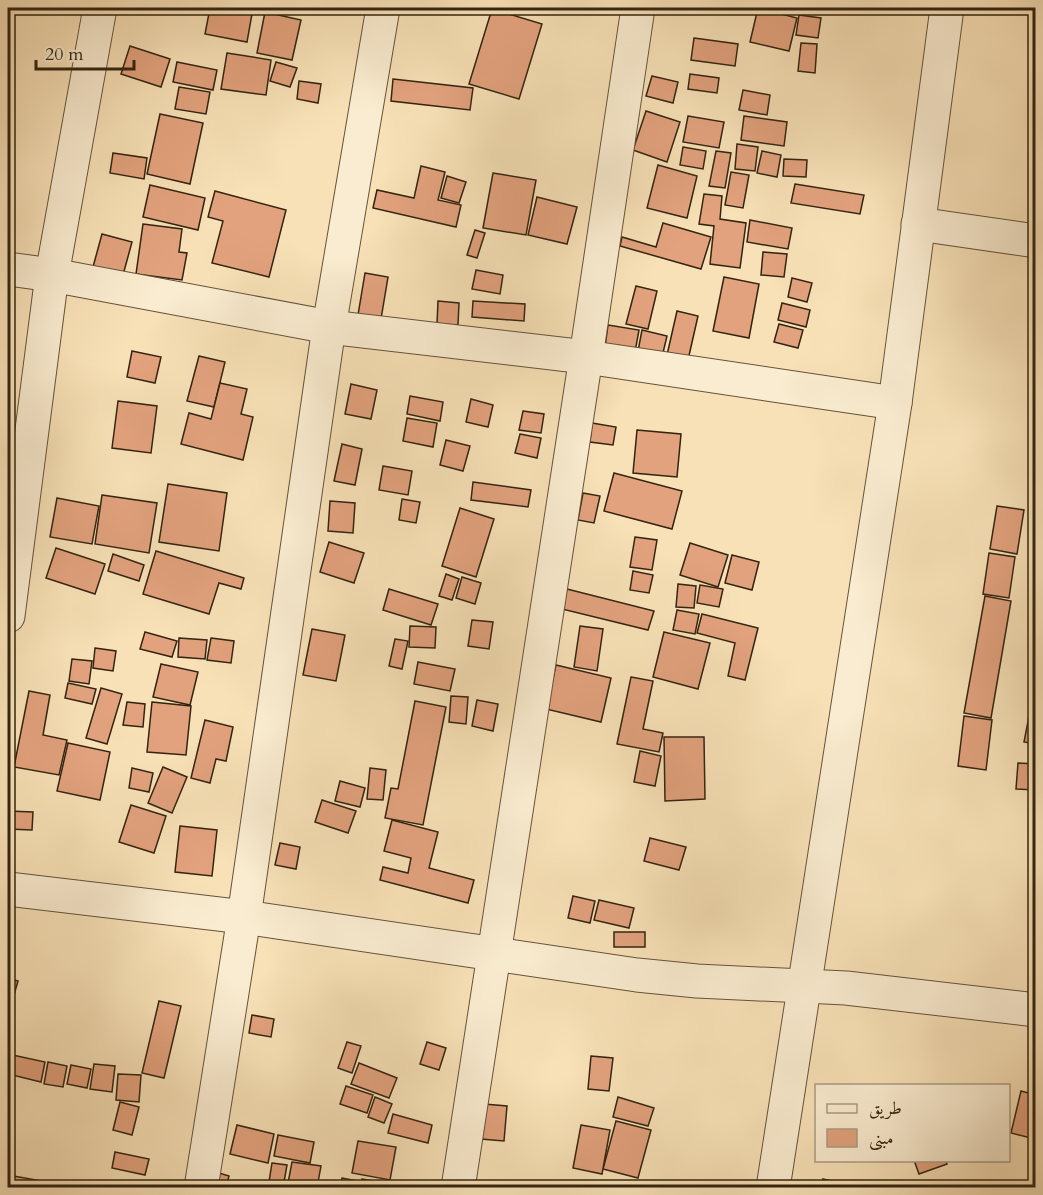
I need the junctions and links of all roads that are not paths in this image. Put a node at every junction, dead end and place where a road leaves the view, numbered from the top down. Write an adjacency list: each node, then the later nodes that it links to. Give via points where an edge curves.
1 (100, 8): 8 (street)
2 (383, 8): 9 (street)
3 (638, 8): 10 (street)
4 (947, 8): 5 (street)
5 (918, 224): 6 (street); 11 (street)
6 (1035, 241)
7 (8, 269): 8 (street)
8 (52, 275): 9 (street); 12 (street)
9 (329, 327): 10 (street); 14 (street)
10 (586, 357): 11 (street); 15 (street)
11 (895, 403): 16 (street)
12 (8, 616)
13 (8, 889): 14 (street)
14 (244, 917): 15 (street); 18 (street)
15 (494, 953): 16 (street, via 637,975); 19 (street)
16 (805, 985): 17 (street); 20 (street)
17 (1035, 1010)
18 (201, 1188)
19 (458, 1188)
20 (773, 1188)

